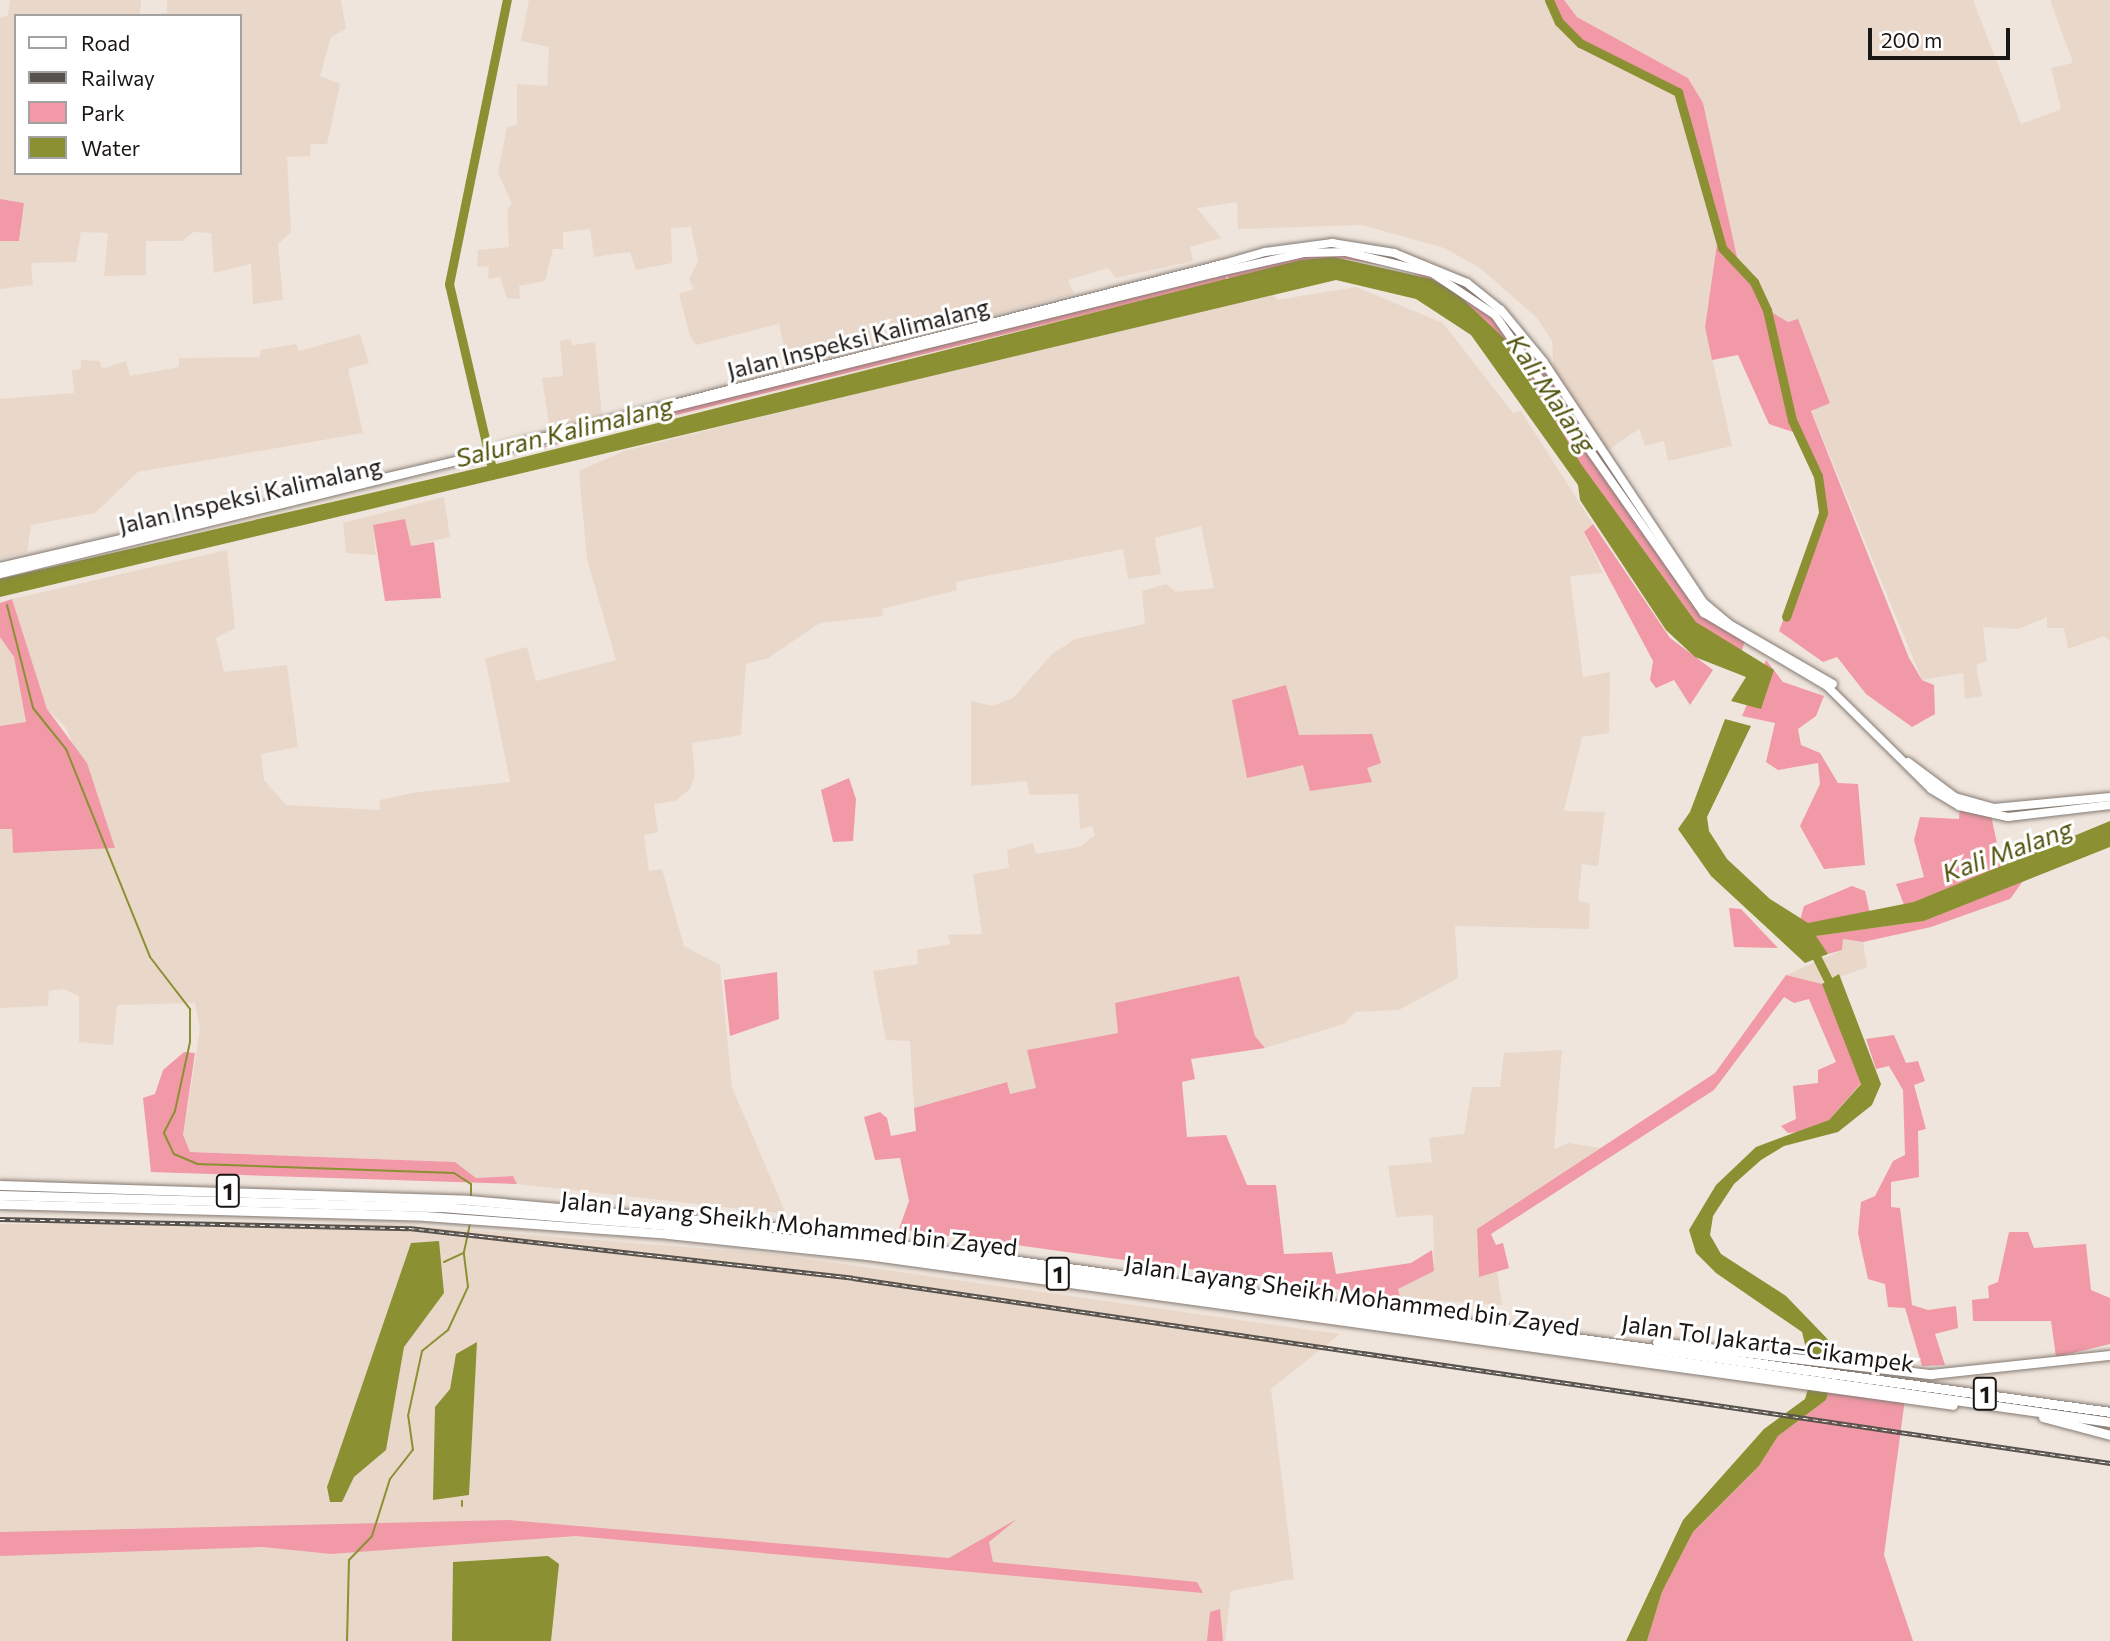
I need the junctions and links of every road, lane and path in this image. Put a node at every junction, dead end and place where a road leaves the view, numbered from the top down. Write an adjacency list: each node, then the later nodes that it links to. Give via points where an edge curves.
1 (1347, 248): 2 (main road, Jalan Inspeksi Kalimalang, via 1301,245); 3 (main road, Jalan Inspeksi Kalimalang); 8 (main road, Jalan Inspeksi Kalimalang, via 1393,256 1449,281 1495,315 1593,442 1700,604 1827,686 1931,789 1975,811)
2 (1223, 264): 3 (main road); 4 (main road, Jalan Inspeksi Kalimalang)
3 (1215, 273): 4 (main road, Jalan Inspeksi Kalimalang)
4 (1173, 281): 5 (main road, Jalan Inspeksi Kalimalang, via 479,457)
5 (3, 570)
6 (2110, 797): 8 (main road, Jalan Inspeksi Kalimalang)
7 (2110, 805): 8 (main road, Jalan Inspeksi Kalimalang)
8 (2019, 813)
9 (0, 1185): 12 (highway, Jalan Tol Jakarta–Cikampek / 1, via 482,1201 873,1238)
10 (0, 1193): 14 (highway, Jalan Layang Sheikh Mohammed bin Zayed / 1, via 508,1206 779,1233); 16 (highway, Jalan Layang Sheikh Mohammed bin Zayed / 1, via 441,1207 666,1225 926,1255)
11 (0, 1204): 15 (highway, Jalan Tol Jakarta–Cikampek / 1, via 454,1217 867,1255)
12 (1597, 1338): 13 (highway, via 1951,1375); 14 (highway, Jalan Tol Jakarta–Cikampek / 1)
13 (2110, 1355)
14 (2110, 1414)
15 (2043, 1417): 16 (highway, Jalan Tol Jakarta–Cikampek / 1); 17 (highway)
16 (2110, 1424)
17 (2110, 1435)

